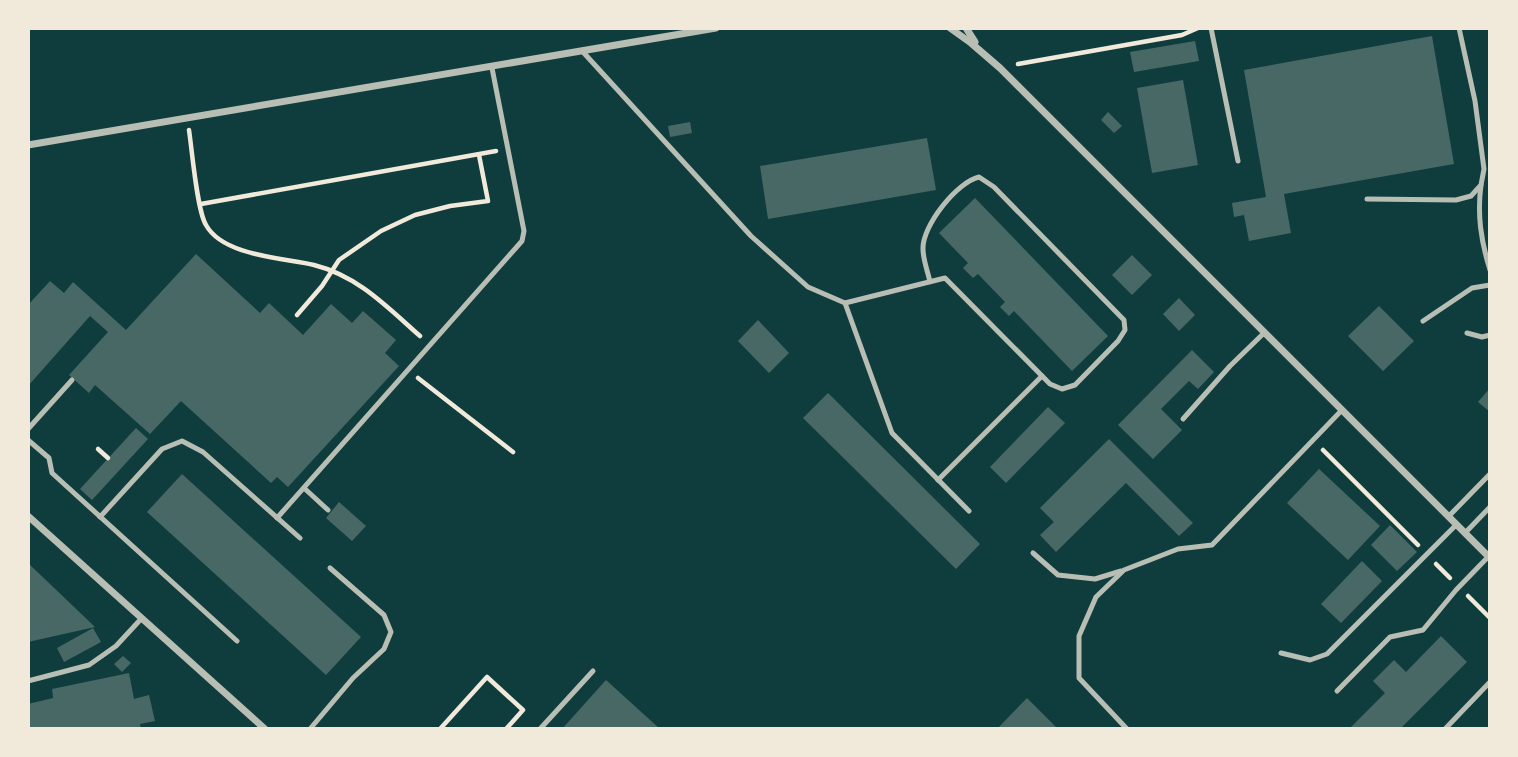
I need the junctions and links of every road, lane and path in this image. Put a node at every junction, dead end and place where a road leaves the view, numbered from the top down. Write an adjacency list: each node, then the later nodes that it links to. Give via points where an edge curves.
1 (716, 28): 7 (street)
2 (950, 28): 9 (street)
3 (966, 28): 9 (street)
4 (1198, 28): 9 (path, via 1182,35)
5 (1212, 28): 14 (lane)
6 (1459, 28): 15 (lane, via 1485,169)
7 (583, 52): 8 (street); 22 (lane, via 751,236 808,287)
8 (492, 68): 10 (street); 12 (lane)
9 (1000, 68): 25 (street)
10 (187, 119): 11 (street); 17 (path)
11 (28, 145)
12 (507, 149): 13 (path); 28 (lane, via 524,230 522,242)
13 (480, 154): 17 (path); 19 (path, via 488,201 415,215 381,231 339,260)
14 (1238, 161)
15 (1481, 185): 16 (lane, via 1471,196 1456,200); 18 (lane, via 1481,238)
16 (1367, 199)
17 (201, 204): 19 (path, via 205,225 227,244)
18 (1490, 270)
19 (331, 271): 23 (path); 28 (path, via 369,292)
20 (930, 282): 22 (lane); 30 (lane, via 945,278); 30 (lane, via 923,248 926,231 970,179 987,181 1124,320 1125,330 1118,341 1075,384 1062,388)
21 (1490, 285): 24 (lane, via 1472,288)
22 (845, 303): 41 (lane, via 891,433)
23 (297, 315)
24 (1423, 321)
25 (1265, 332): 32 (street); 33 (lane)
26 (1467, 333): 27 (lane)
27 (1490, 335)
28 (431, 346): 29 (lane)
29 (409, 371): 38 (path); 42 (lane)
30 (1042, 376): 41 (lane)
31 (72, 380): 34 (lane)
32 (1342, 411): 35 (lane); 48 (street)
33 (1183, 419)
34 (28, 429)
35 (1312, 439): 54 (path); 57 (lane, via 1212,545 1178,549)
36 (28, 440): 47 (lane, via 49,458 52,473)
37 (97, 449): 39 (path)
38 (513, 452)
39 (108, 458)
40 (1490, 474): 48 (lane)
41 (938, 480): 45 (lane)
42 (303, 488): 44 (lane); 49 (lane)
43 (1490, 507): 51 (lane)
44 (328, 510)
45 (969, 511)
46 (28, 516): 60 (street)
47 (100, 517): 49 (lane, via 162,449 182,441 203,452); 61 (lane)
48 (1448, 517): 50 (street)
49 (278, 518): 52 (lane)
50 (1456, 525): 51 (street); 54 (lane)
51 (1465, 533): 55 (street)
52 (300, 538)
53 (1032, 553): 57 (lane, via 1058,575 1095,579)
54 (1427, 555): 58 (path); 62 (lane, via 1327,654 1310,660)
55 (1489, 558): 58 (lane)
56 (331, 568): 68 (lane, via 384,615 391,632 384,649)
57 (1124, 570): 72 (lane, via 1096,597 1083,626 1079,678)
58 (1459, 587): 59 (path); 66 (lane, via 1423,630 1390,637)
59 (1490, 618)
60 (141, 619): 64 (lane, via 116,646 89,665); 67 (street)
61 (237, 642)
62 (1281, 653)
63 (593, 671): 71 (lane)
64 (28, 681)
65 (1490, 682): 73 (lane)
66 (1337, 691)
67 (265, 729)
68 (310, 729)
69 (440, 729): 70 (path, via 487,677 523,710)
70 (506, 729)
71 (540, 729)
72 (1127, 729)
73 (1445, 729)

